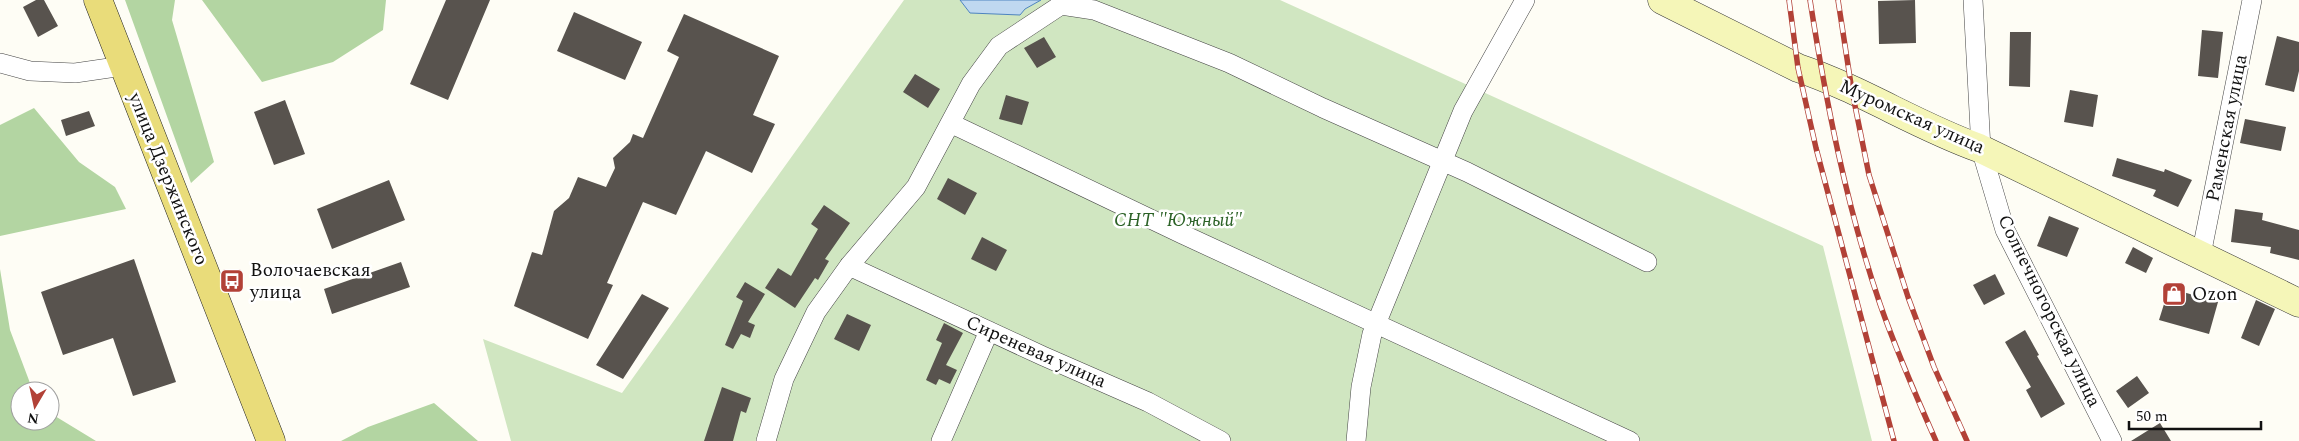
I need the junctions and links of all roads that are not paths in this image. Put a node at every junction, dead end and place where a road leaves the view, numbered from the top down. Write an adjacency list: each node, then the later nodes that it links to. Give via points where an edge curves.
1 (98, 0): 7 (main road, улица Дзержинского)
2 (1525, 0): 10 (street, via 1463,111)
3 (1662, 0): 9 (main road, Муромская улица, via 1798,68 1822,76 1951,138)
4 (1973, 0): 9 (street, Солнечногорская улица)
5 (2252, 0): 11 (street, Раменская улица)
6 (0, 63): 7 (street, via 30,71 75,73)
7 (123, 66): 17 (main road, улица Дзержинского)
8 (950, 123): 10 (street, via 999,46 1061,5 1078,6 1149,30 1229,63); 13 (street, via 916,187); 15 (street)
9 (1981, 148): 11 (main road, Муромская улица); 23 (street, Солнечногорская улица, via 2005,230)
10 (1442, 160): 12 (street); 15 (street)
11 (2201, 255): 14 (main road)
12 (1647, 262)
13 (849, 266): 16 (street, Сиреневая улица); 18 (street, via 812,320 784,378)
14 (2299, 303)
15 (1376, 324): 21 (street, via 1361,387); 22 (street)
16 (989, 331): 19 (street); 20 (street, Сиреневая улица, via 1148,402)
17 (271, 441)
18 (766, 441)
19 (941, 441)
20 (1221, 441)
21 (1356, 441)
22 (1630, 441)
23 (2112, 441)

